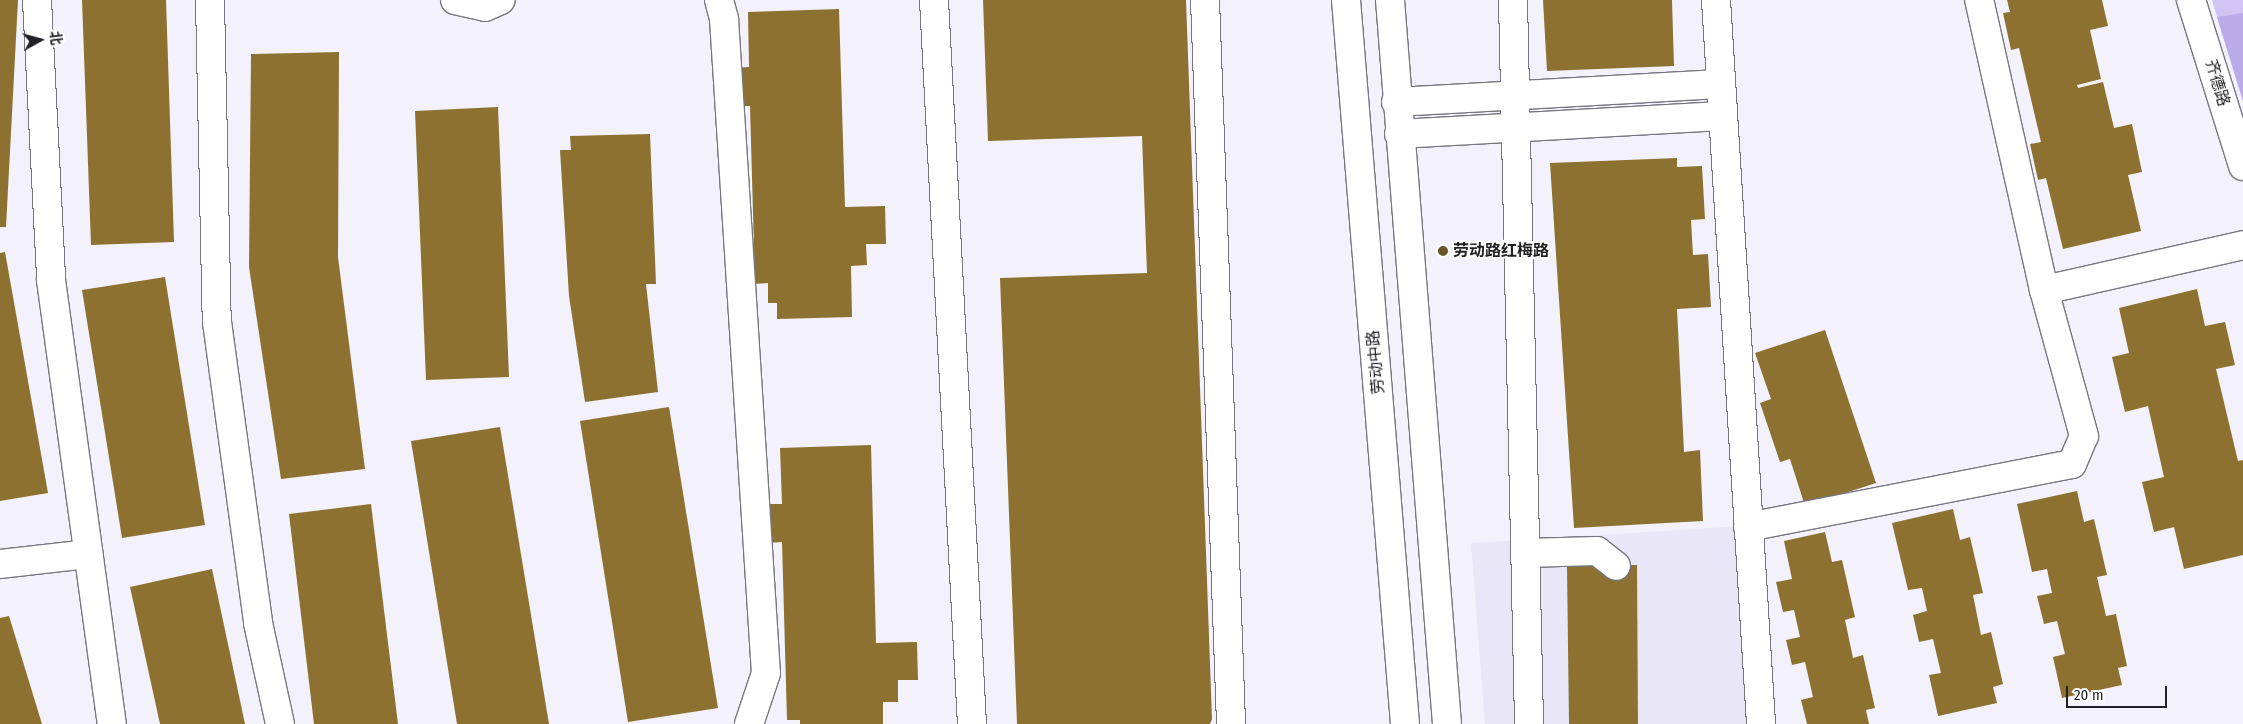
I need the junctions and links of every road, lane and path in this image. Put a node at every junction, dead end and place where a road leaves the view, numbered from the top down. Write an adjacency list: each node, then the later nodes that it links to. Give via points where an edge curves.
1 (37, 0): 25 (main road, via 51,280)
2 (210, 0): 29 (main road, via 217,322 258,623)
3 (455, 0): 4 (main road, via 485,7)
4 (501, 0)
5 (719, 0): 30 (main road, via 724,19 766,673)
6 (934, 0): 31 (main road)
7 (1205, 0): 32 (main road)
8 (1346, 0): 33 (main road, 劳动中路)
9 (1390, 0): 16 (main road)
10 (1513, 0): 15 (main road)
11 (1716, 0): 14 (main road)
12 (1979, 0): 22 (main road)
13 (2191, 0): 20 (main road, 齐德路)
14 (1719, 84): 15 (main road); 17 (main road)
15 (1515, 96): 16 (main road); 18 (main road)
16 (1396, 102): 19 (main road)
17 (1721, 116): 18 (main road); 23 (main road)
18 (1516, 128): 19 (main road); 24 (main road)
19 (1399, 134): 34 (main road)
20 (2243, 166)
21 (2243, 245): 22 (main road)
22 (2044, 290): 23 (main road, via 2084,436 2072,464)
23 (1748, 527): 36 (main road)
24 (1525, 553): 27 (main road, via 1597,551); 35 (main road)
25 (88, 554): 26 (main road); 28 (main road)
26 (0, 564)
27 (1616, 566)
28 (112, 724)
29 (280, 724)
30 (749, 724)
31 (972, 724)
32 (1231, 724)
33 (1405, 724)
34 (1447, 724)
35 (1528, 724)
36 (1761, 724)

